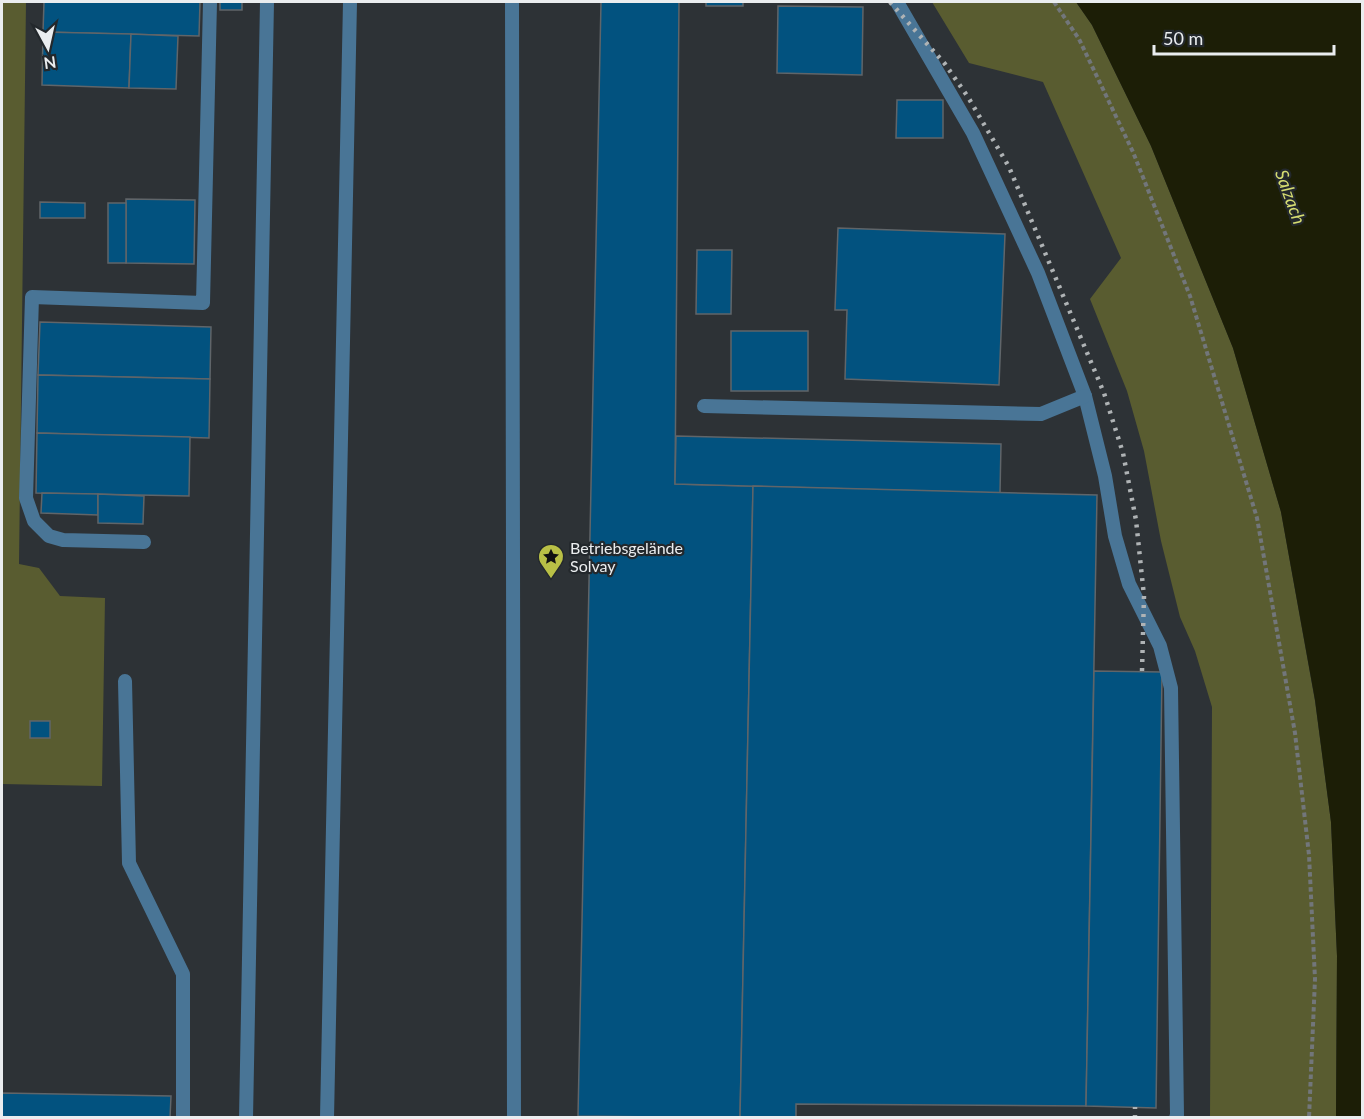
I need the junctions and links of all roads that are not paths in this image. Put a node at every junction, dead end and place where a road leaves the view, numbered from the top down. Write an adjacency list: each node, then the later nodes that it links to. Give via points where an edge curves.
1 (210, 2): 8 (lane, via 203,303 32,297 26,498 34,521 49,536 63,540)
2 (267, 2): 11 (lane)
3 (350, 2): 12 (lane)
4 (512, 2): 13 (lane)
5 (897, 2): 6 (lane, via 973,133 1038,273)
6 (1085, 396): 7 (lane, via 1041,414); 14 (lane, via 1126,574 1160,646 1171,688)
7 (704, 406)
8 (144, 542)
9 (125, 681): 10 (lane, via 129,863 183,974)
10 (183, 1118)
11 (246, 1118)
12 (327, 1118)
13 (514, 1118)
14 (1176, 1118)

